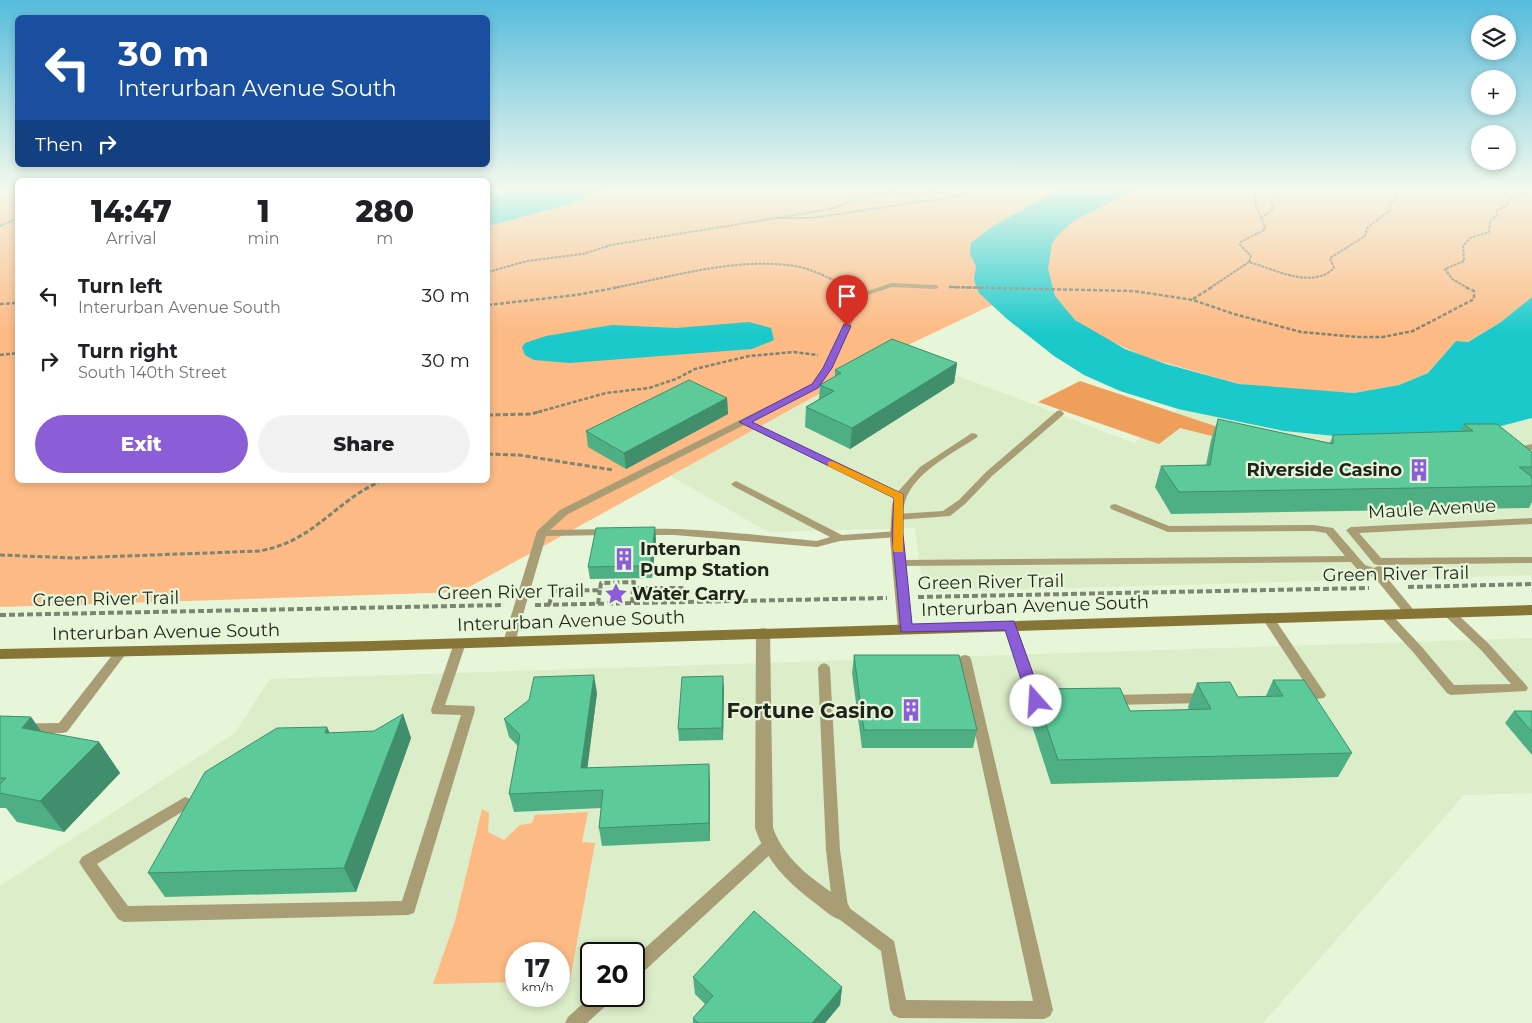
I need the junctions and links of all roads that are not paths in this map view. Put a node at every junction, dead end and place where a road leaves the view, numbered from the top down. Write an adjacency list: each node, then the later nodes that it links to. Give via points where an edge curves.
1 (936, 287): 3 (lane, via 891,285 864,293 815,386)
2 (1060, 413): 10 (lane, via 946,514)
3 (744, 422): 8 (lane); 14 (lane, via 564,512)
4 (972, 436): 8 (street, via 916,476)
5 (1532, 446): 6 (lane, via 1513,451)
6 (1532, 465)
7 (736, 484): 16 (lane)
8 (899, 496): 10 (street)
9 (1116, 507): 17 (lane, via 1168,529 1321,528 1329,530)
10 (897, 517): 15 (street)
11 (1532, 521): 19 (lane, Maule Avenue, via 1351,530)
12 (617, 532): 14 (lane)
13 (636, 532): 16 (lane, via 674,532 817,544)
14 (542, 533): 30 (lane)
15 (898, 534): 16 (lane); 20 (street)
16 (840, 538)
17 (1355, 559): 20 (lane); 21 (lane, via 1361,567)
18 (1532, 560): 19 (lane)
19 (1378, 562): 21 (lane)
20 (899, 564): 28 (street)
21 (1379, 575): 24 (lane)
22 (1532, 610): 23 (main road, Interurban Avenue South)
23 (1448, 612): 24 (main road, Interurban Avenue South); 25 (lane, via 1522,688 1451,690)
24 (1411, 614): 25 (main road, Interurban Avenue South)
25 (1384, 615): 26 (main road, Interurban Avenue South)
26 (1268, 618): 27 (main road, Interurban Avenue South); 36 (lane, via 1320,695)
27 (1010, 625): 28 (main road, Interurban Avenue South); 39 (lane, via 1036,701)
28 (905, 629): 29 (main road, Interurban Avenue South)
29 (763, 633): 30 (main road, Interurban Avenue South); 42 (street, via 764,828)
30 (509, 642): 31 (main road, Interurban Avenue South)
31 (460, 643): 32 (main road, Interurban Avenue South); 41 (lane, via 437,710 470,710 408,908 124,914 87,862)
32 (121, 652): 33 (main road, Interurban Avenue South); 40 (lane, via 62,728)
33 (0, 654)
34 (965, 658): 43 (lane, via 1044,1010 899,1009 888,946)
35 (824, 668): 43 (lane, via 833,850)
36 (1291, 696)
37 (1212, 698): 38 (lane)
38 (1094, 700)
39 (1055, 701)
40 (0, 729)
41 (185, 803)
42 (769, 846): 43 (street, via 788,870); 44 (lane)
43 (841, 911)
44 (645, 959)
45 (592, 1007): 46 (lane)
46 (574, 1023)

